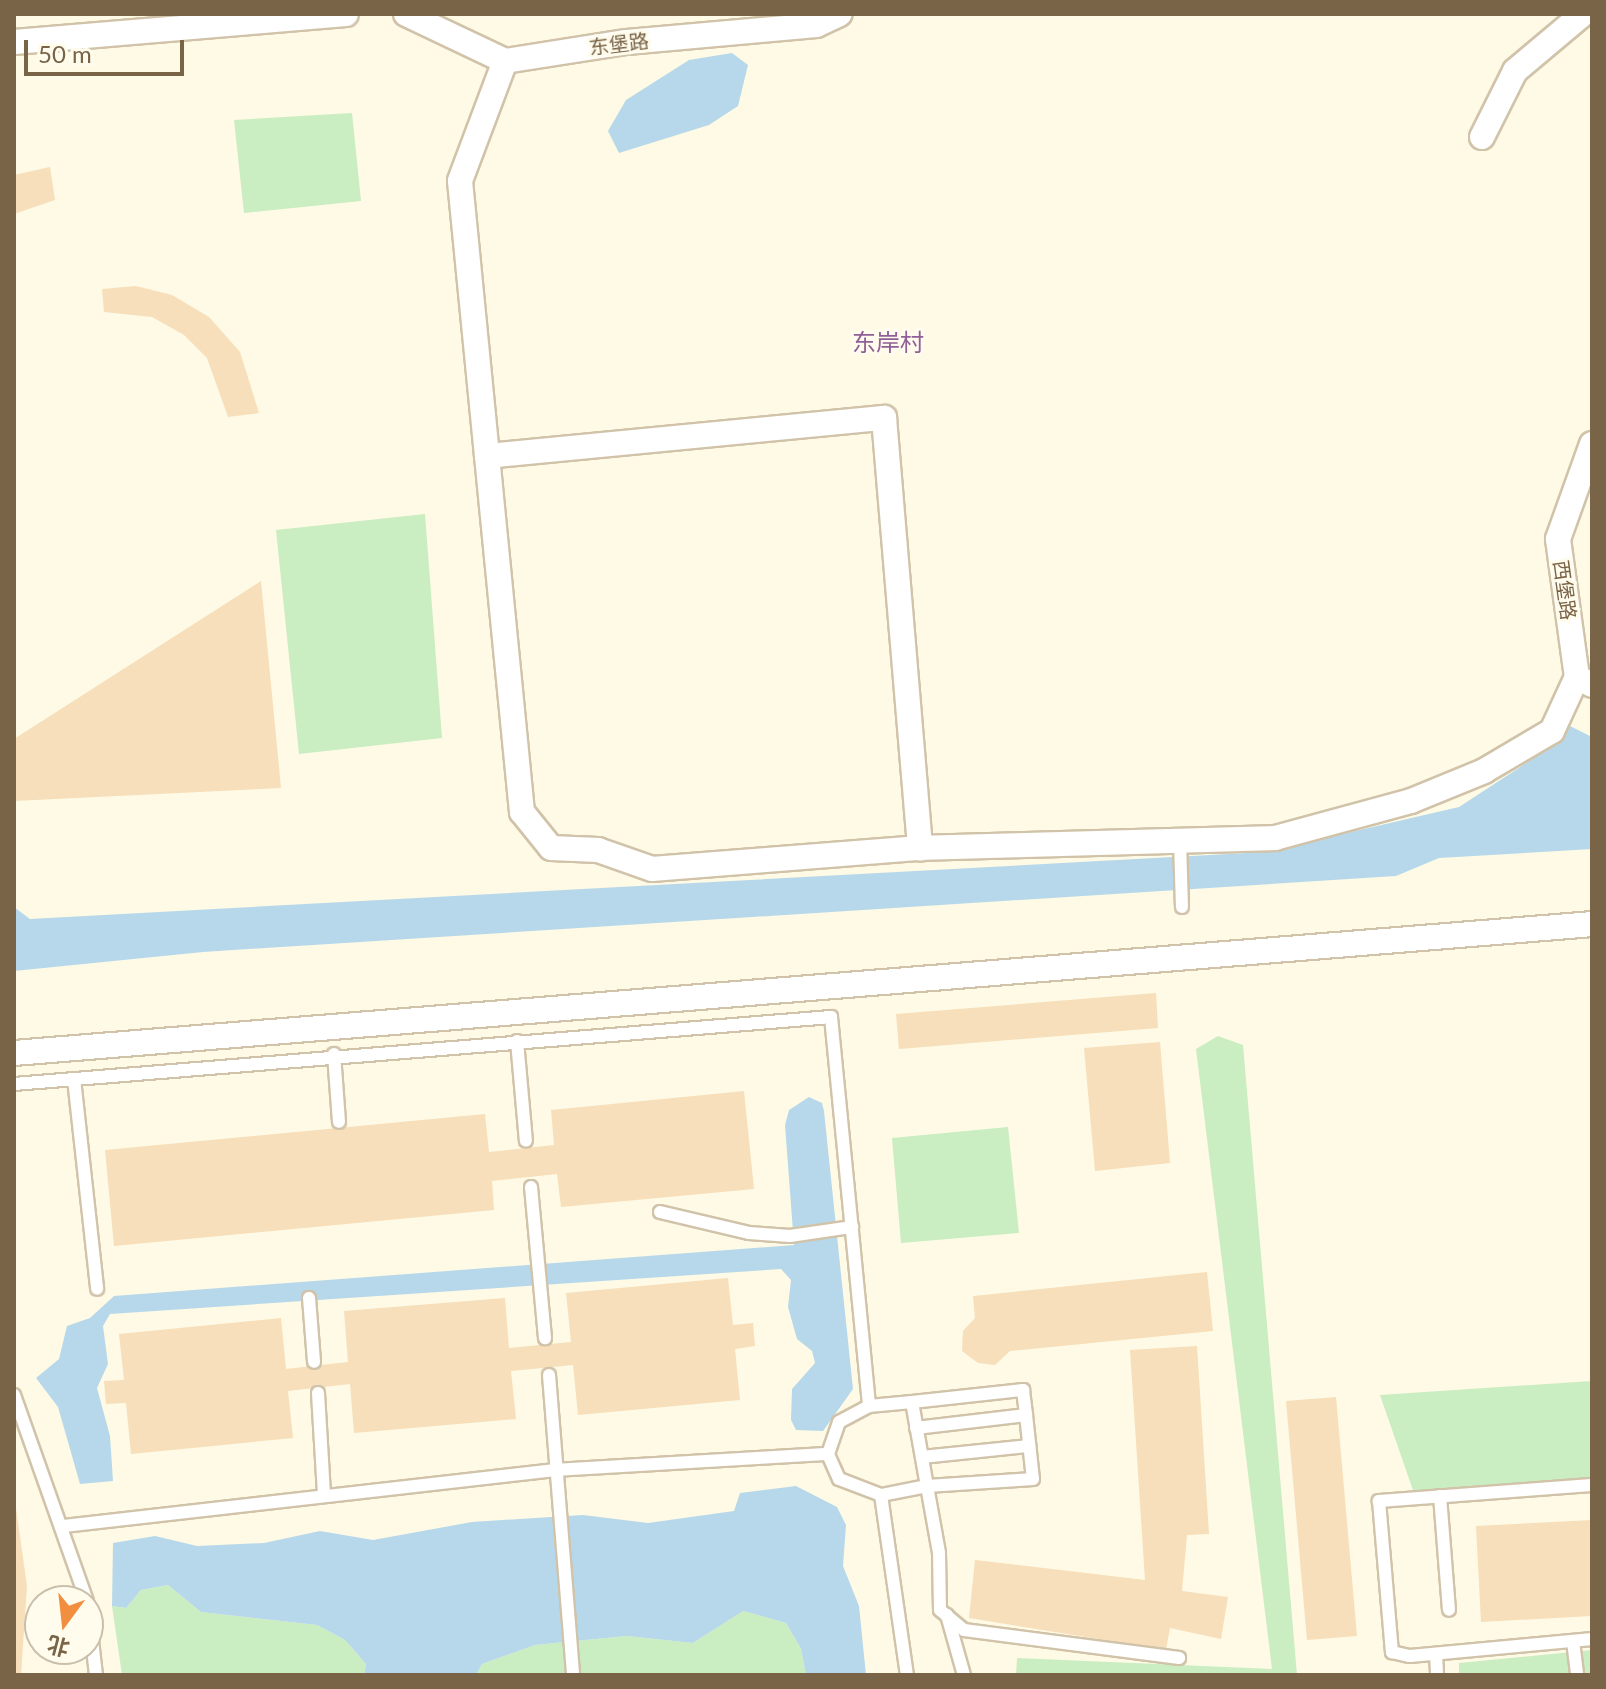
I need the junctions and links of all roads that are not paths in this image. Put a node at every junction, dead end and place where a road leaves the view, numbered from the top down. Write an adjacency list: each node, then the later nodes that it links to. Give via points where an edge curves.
1 (346, 14): 5 (street)
2 (406, 14): 6 (street)
3 (840, 14): 6 (street, 东堡路, via 816,25 627,42)
4 (1583, 14): 7 (street, via 1515,71)
5 (14, 42)
6 (505, 61): 9 (street, via 460,181)
7 (1482, 137)
8 (1592, 444): 10 (street, 西堡路, via 1558,539)
9 (487, 456): 12 (street, via 522,812 551,848 598,850 652,869); 12 (street, via 884,418)
10 (1584, 681): 11 (street, via 1552,731 1484,771 1426,795 1275,838)
11 (1180, 841): 12 (street); 13 (lane)
12 (920, 848)
13 (1182, 907)
14 (1592, 924): 16 (street)
15 (517, 1041): 17 (lane); 21 (lane); 24 (lane, via 831,1017)
16 (14, 1053)
17 (334, 1054): 18 (lane); 20 (lane)
18 (74, 1079): 19 (lane); 25 (lane)
19 (14, 1084)
20 (339, 1122)
21 (526, 1141)
22 (531, 1187): 27 (lane)
23 (660, 1212): 24 (lane, via 735,1230 790,1236)
24 (847, 1227): 33 (lane)
25 (97, 1289)
26 (309, 1298): 28 (lane)
27 (545, 1338)
28 (314, 1362)
29 (549, 1375): 39 (lane)
30 (318, 1393): 42 (lane)
31 (14, 1395): 45 (lane)
32 (912, 1402): 33 (lane); 34 (lane, via 1023,1390); 35 (lane)
33 (869, 1406): 37 (lane, via 839,1422)
34 (1026, 1415): 35 (lane); 36 (lane)
35 (916, 1428): 38 (lane)
36 (1029, 1446): 38 (lane); 41 (lane, via 1033,1479)
37 (828, 1454): 39 (lane); 43 (lane, via 839,1479)
38 (922, 1457): 41 (lane)
39 (556, 1470): 42 (lane); 53 (lane)
40 (1592, 1485): 44 (lane)
41 (927, 1486): 43 (lane); 48 (lane, via 939,1553 940,1610)
42 (324, 1493): 45 (lane)
43 (881, 1495): 54 (lane)
44 (1440, 1496): 47 (lane); 51 (lane, via 1379,1501 1392,1652)
45 (63, 1526): 46 (lane)
46 (81, 1585)
47 (1449, 1610)
48 (947, 1615): 52 (lane, via 964,1630); 55 (lane)
49 (1592, 1639): 50 (lane)
50 (1573, 1641): 51 (lane); 57 (lane)
51 (1436, 1654): 56 (lane)
52 (1179, 1658)
53 (573, 1675)
54 (907, 1675)
55 (964, 1675)
56 (1437, 1675)
57 (1577, 1675)

